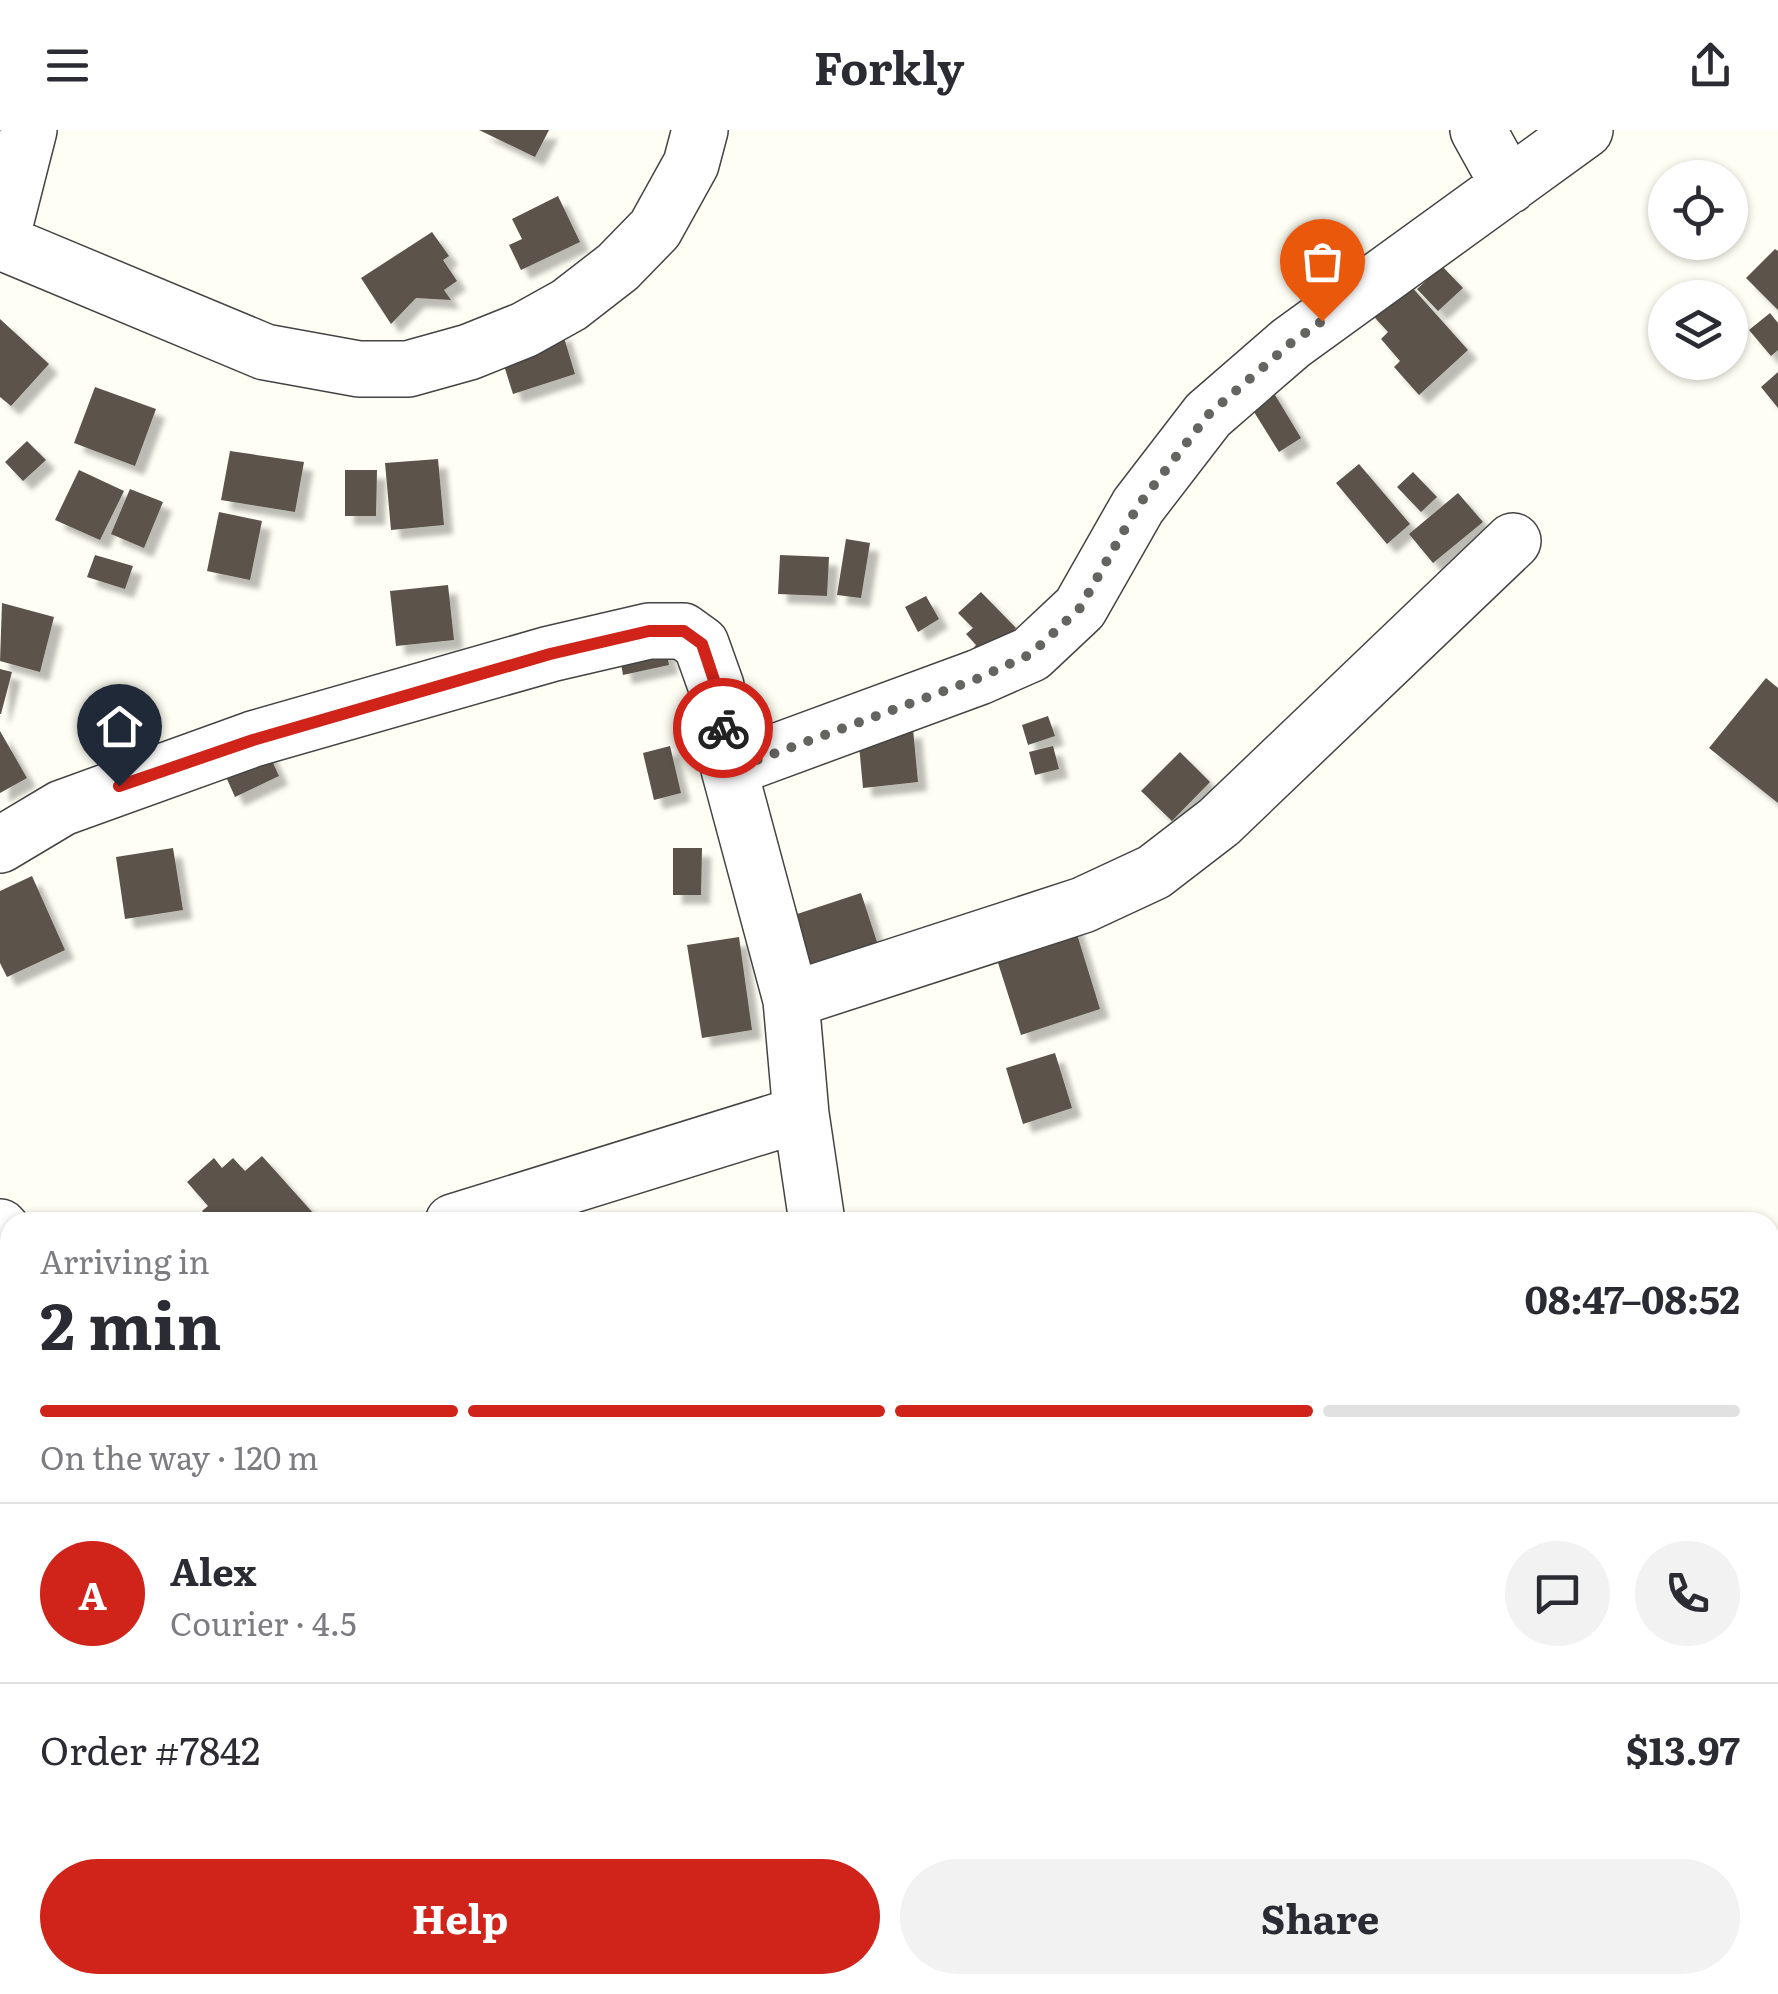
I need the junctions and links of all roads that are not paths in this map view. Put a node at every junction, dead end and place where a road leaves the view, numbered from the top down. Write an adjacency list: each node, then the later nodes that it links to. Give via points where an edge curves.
1 (29, 130): 6 (street)
2 (700, 130): 6 (street, via 692,164 655,229 618,267 524,330 408,369 359,369 264,352)
3 (1478, 130): 5 (street)
4 (1585, 130): 5 (street)
5 (1509, 186): 8 (street, via 1291,343 1208,415 1138,506 1080,608 1031,654)
6 (0, 243)
7 (1513, 542): 10 (street, via 1219,822 1154,872 1083,905)
8 (730, 770): 9 (street, via 702,644 684,631 649,631 253,740 62,808); 10 (street)
9 (0, 846)
10 (791, 1000): 11 (street)
11 (801, 1114): 12 (street); 13 (street)
12 (484, 1212)
13 (816, 1212)

